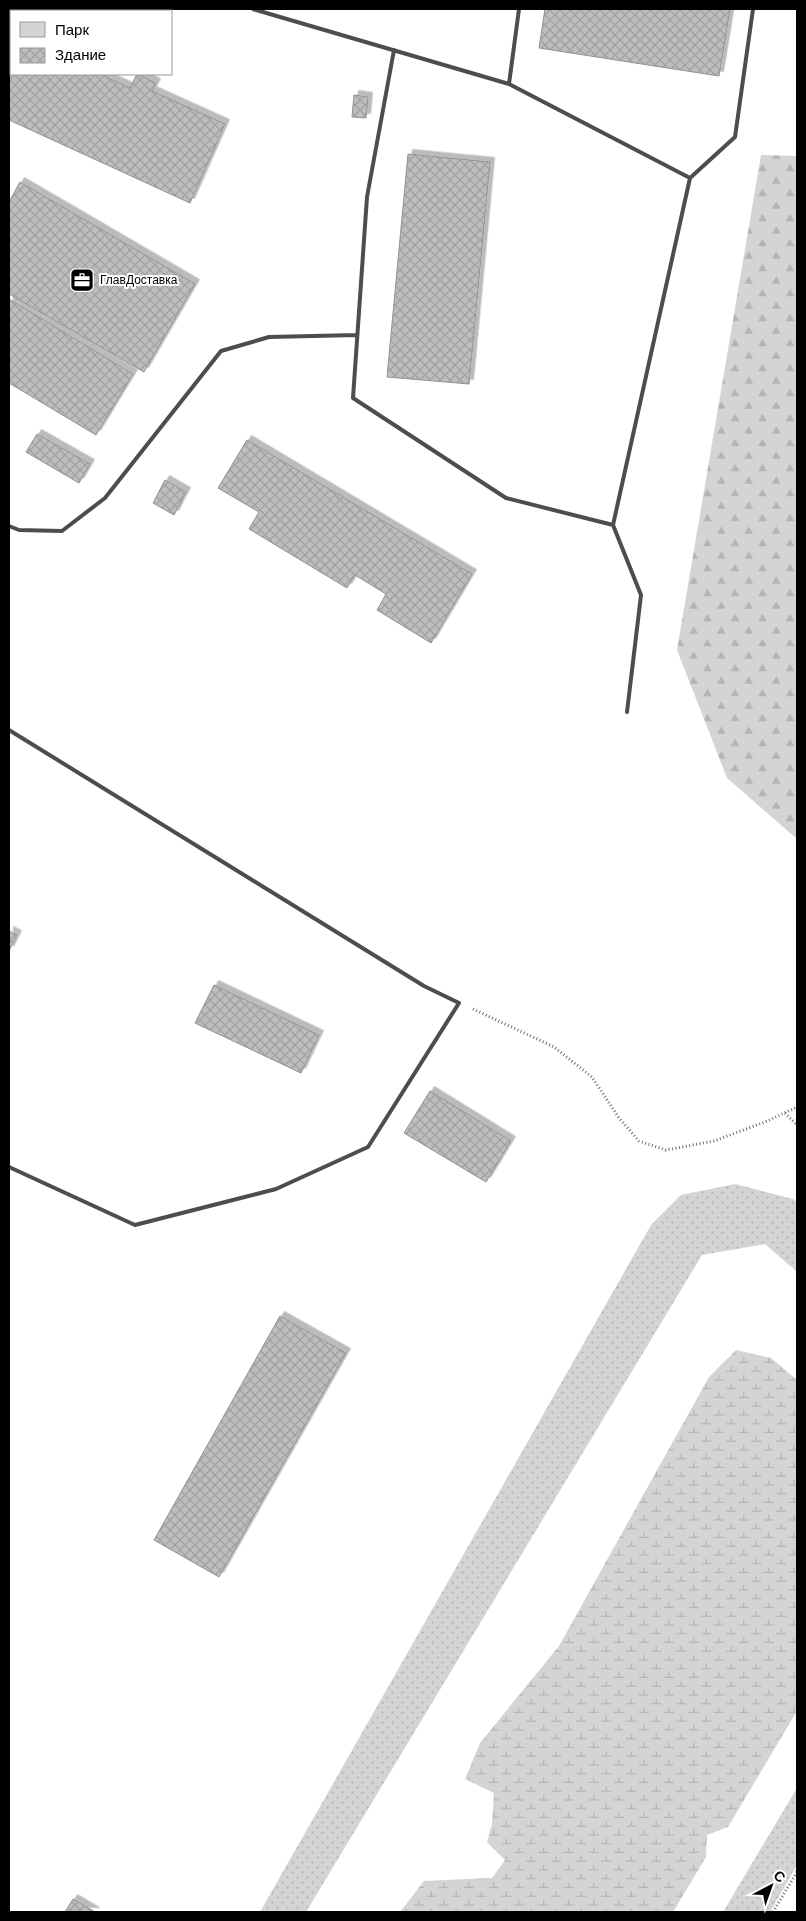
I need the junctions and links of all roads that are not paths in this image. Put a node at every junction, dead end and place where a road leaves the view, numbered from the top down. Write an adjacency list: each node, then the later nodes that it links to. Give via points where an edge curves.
1 (253, 9): 4 (lane)
2 (519, 9): 5 (lane)
3 (753, 9): 6 (lane, via 735,137)
4 (394, 50): 5 (lane); 7 (lane, via 367,197)
5 (509, 84): 6 (lane)
6 (690, 178): 8 (lane)
7 (357, 334): 8 (lane, via 353,398 506,498); 9 (lane, via 269,337 221,351 106,498 62,531 19,530)
8 (613, 525): 10 (lane, via 642,595)
9 (9, 526)
10 (627, 712)
11 (9, 730): 12 (lane, via 424,986 459,1003 368,1147 276,1189 135,1225)
12 (9, 1167)

